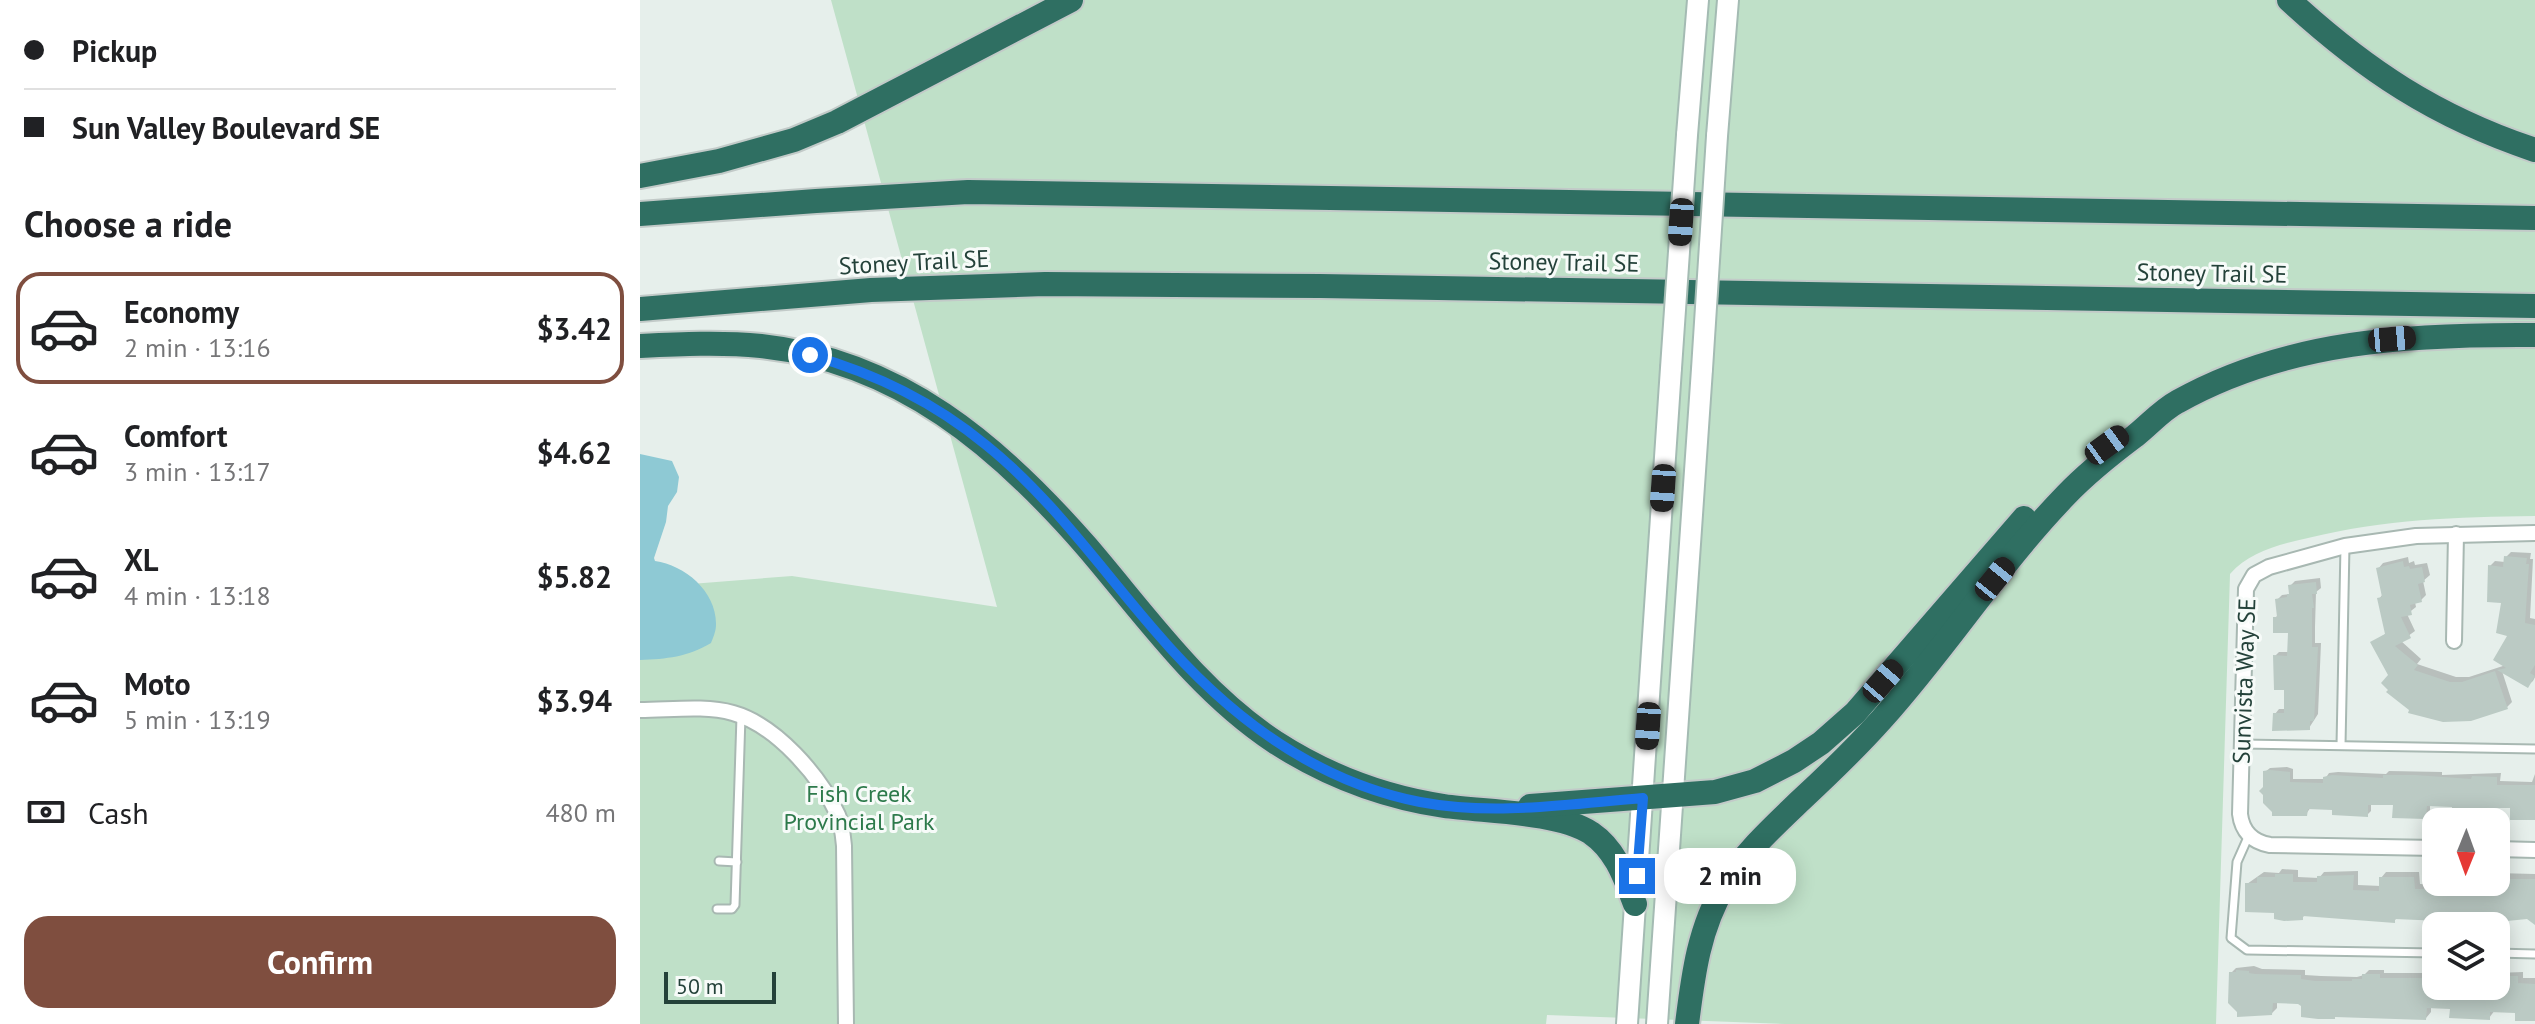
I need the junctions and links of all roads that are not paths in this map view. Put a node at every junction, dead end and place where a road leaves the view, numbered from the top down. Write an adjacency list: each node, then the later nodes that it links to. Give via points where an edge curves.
1 (1071, 0): 8 (highway, via 794,140)
2 (1698, 0): 26 (main road, bridge)
3 (1728, 0): 25 (main road, bridge)
4 (2289, 0): 6 (highway)
5 (2302, 0): 6 (highway)
6 (2369, 67): 7 (highway, via 2452,117)
7 (2535, 150)
8 (640, 176)
9 (640, 214): 10 (highway, via 968,192)
10 (2535, 218)
11 (2535, 306): 12 (highway, Stoney Trail SE, via 1045,284 871,290)
12 (640, 309)
13 (2535, 335): 15 (highway, via 2410,337 2322,349 2229,377)
14 (640, 346): 27 (highway, via 728,344 810,355 849,366 923,402 988,446 1022,478 1179,658 1257,730 1357,784 1417,801)
15 (2173, 404): 25 (highway, via 2097,453 2052,491 1867,700 1821,743 1742,785); 42 (highway, via 2059,503 1897,703 1744,858 1705,928)
16 (2535, 533): 17 (street, Sunvista Way SE)
17 (2456, 534): 18 (street, Sunvista Way SE); 19 (street)
18 (2345, 546): 22 (street, Sunvista Way SE, via 2269,567 2254,575 2246,589); 23 (lane)
19 (2454, 641)
20 (640, 710): 21 (street, via 717,710)
21 (741, 716): 33 (lane); 39 (street, via 777,737 820,782 839,818 844,846)
22 (2242, 744): 23 (lane); 28 (street, Sunvista Way SE, via 2240,814)
23 (2341, 745): 24 (lane)
24 (2535, 749)
25 (1672, 796): 26 (highway); 41 (main road)
26 (1643, 798): 27 (highway); 34 (main road)
27 (1475, 809): 34 (highway, via 1588,831 1616,860)
28 (2249, 835): 29 (street, via 2270,845); 36 (lane, via 2237,862 2231,938 2247,950)
29 (2422, 848)
30 (2510, 849): 31 (street)
31 (2535, 850)
32 (719, 861): 33 (lane)
33 (737, 862): 35 (lane, via 735,905)
34 (1635, 904): 40 (main road)
35 (717, 909)
36 (2422, 953)
37 (2510, 953): 38 (lane)
38 (2535, 954)
39 (846, 1024)
40 (1627, 1024)
41 (1657, 1024)
42 (1687, 1024)

